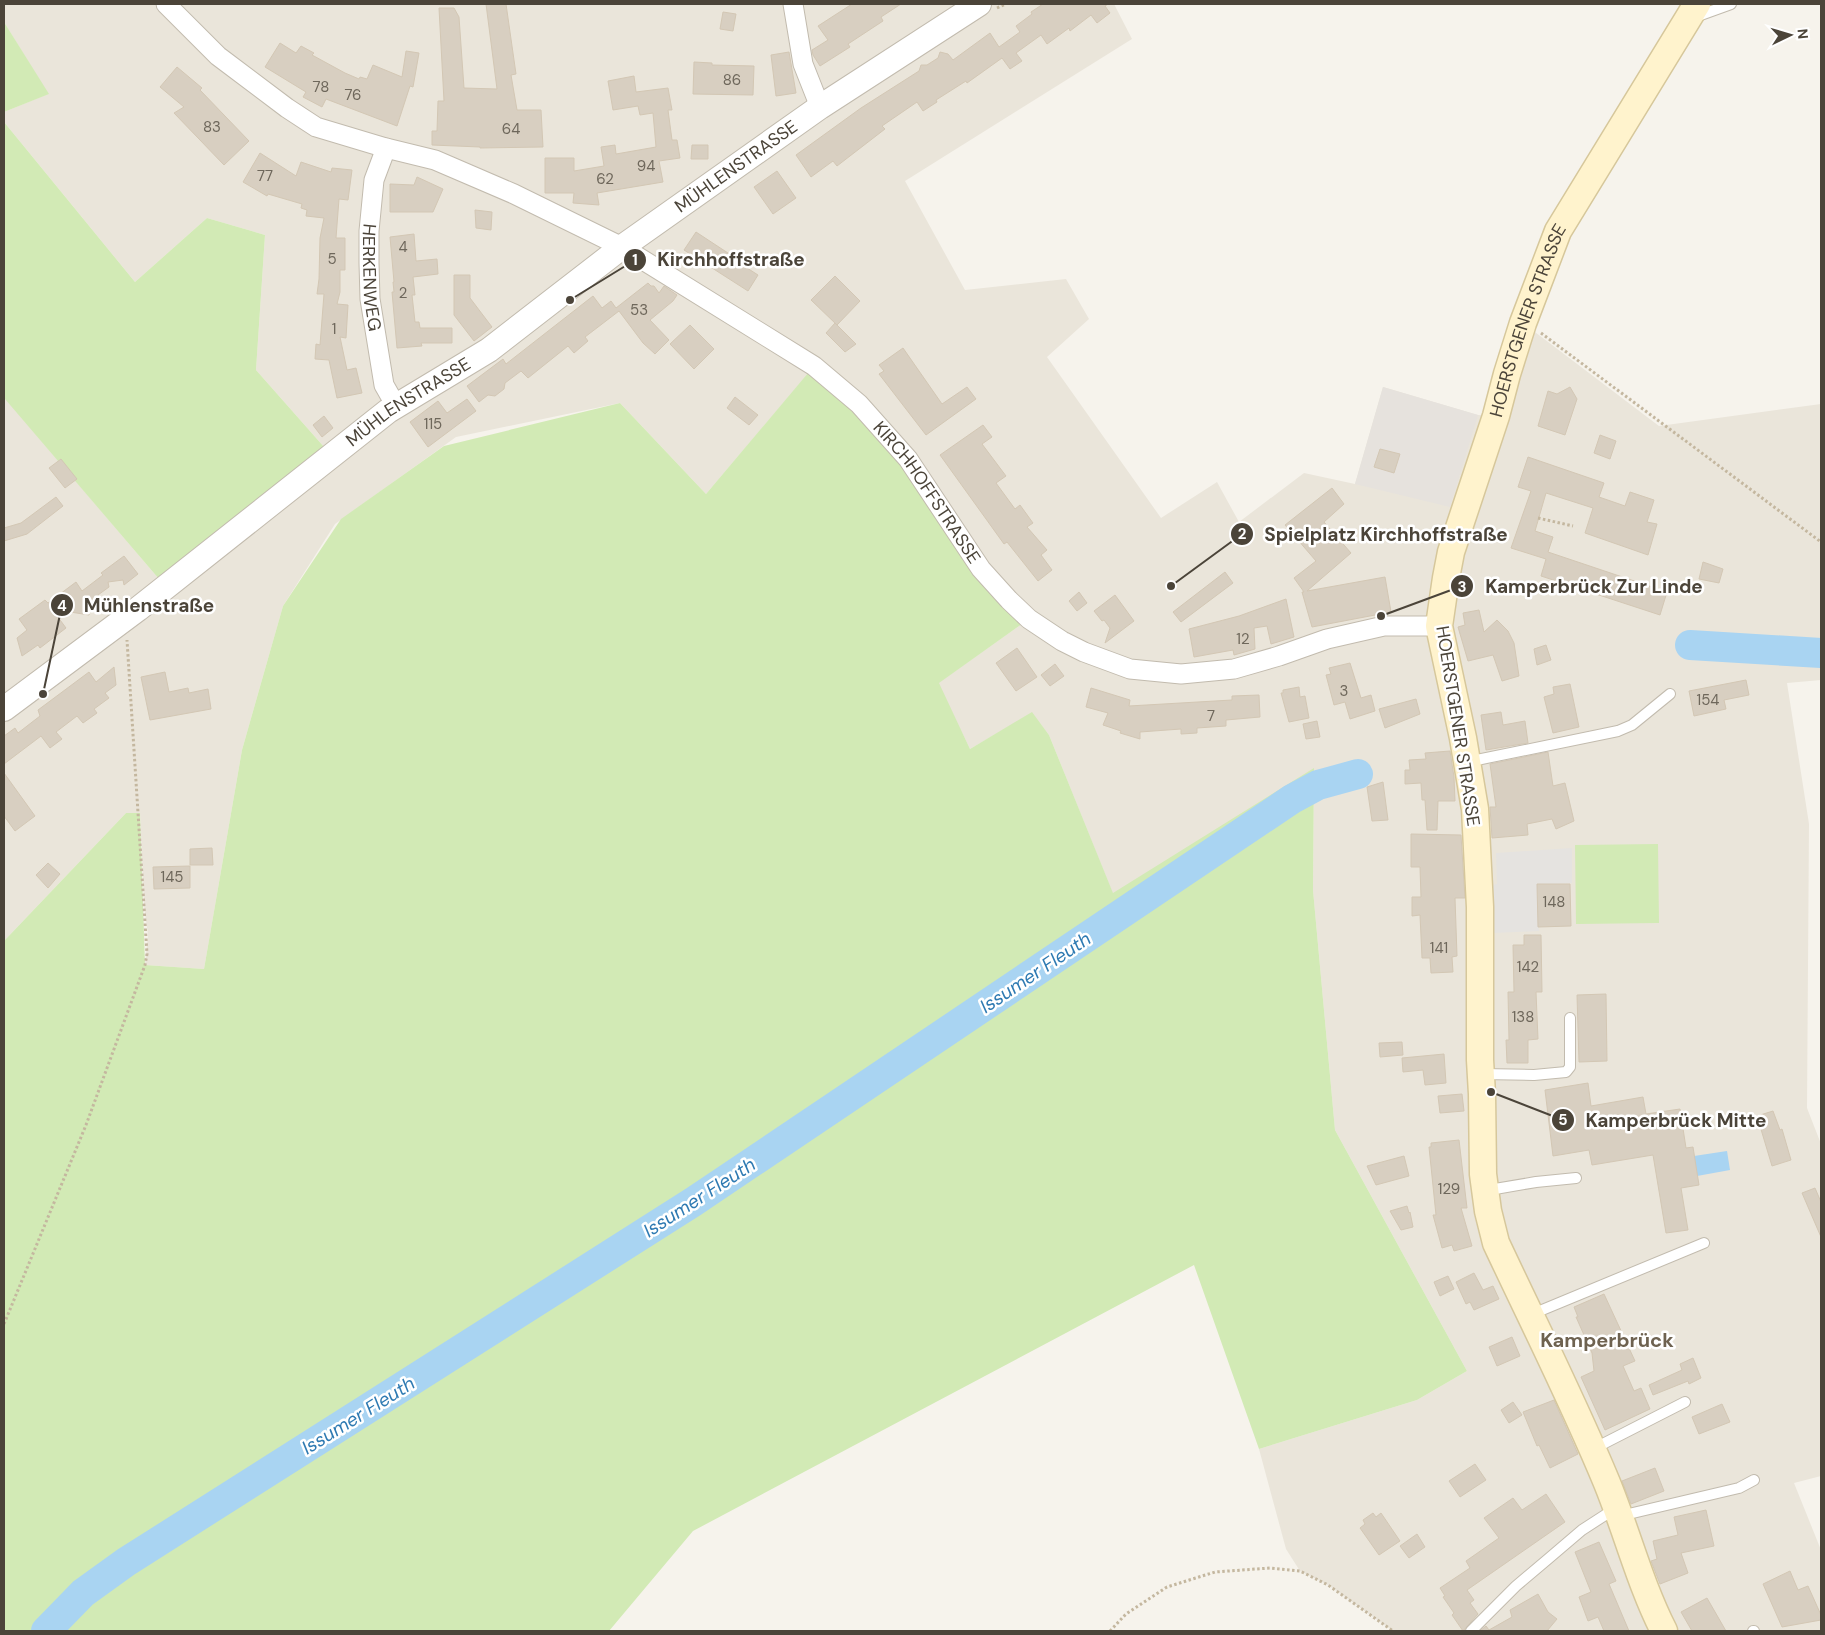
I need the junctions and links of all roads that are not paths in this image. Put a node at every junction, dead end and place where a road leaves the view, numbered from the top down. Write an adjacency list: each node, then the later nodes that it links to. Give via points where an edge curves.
1 (166, 4): 7 (street, KIRCHHOFFSTRASSE, via 218,56 316,127)
2 (793, 4): 6 (street, via 803,64)
3 (980, 4): 6 (street, MÜHLENSTRASSE)
4 (1732, 4): 5 (lane)
5 (1692, 12): 10 (main road, HOERSTGENER STRASSE, via 1558,232 1521,332 1451,552)
6 (820, 107): 8 (street, MÜHLENSTRASSE)
7 (386, 148): 8 (street, KIRCHHOFFSTRASSE, via 435,160); 9 (street, HERKENWEG, via 374,180 369,231 370,300 384,385)
8 (622, 247): 9 (street, MÜHLENSTRASSE, via 489,350); 10 (street, KIRCHHOFFSTRASSE, via 814,366 860,404 908,459 981,569 1009,600 1029,619 1084,652 1130,669 1181,674 1234,669 1327,638 1384,626)
9 (396, 406): 12 (street, MÜHLENSTRASSE)
10 (1439, 626): 13 (main road, HOERSTGENER STRASSE)
11 (1670, 694): 13 (lane, via 1632,725 1618,731)
12 (4, 709)
13 (1467, 762): 15 (main road, HOERSTGENER STRASSE, via 1475,809 1480,907)
14 (1570, 1018): 15 (lane, via 1570,1067 1566,1072 1534,1076)
15 (1481, 1074): 17 (main road, HOERSTGENER STRASSE)
16 (1576, 1178): 17 (lane)
17 (1485, 1188): 19 (main road, HOERSTGENER STRASSE, via 1496,1243)
18 (1704, 1243): 19 (lane)
19 (1530, 1315): 21 (main road, HOERSTGENER STRASSE)
20 (1685, 1402): 21 (lane)
21 (1592, 1450): 23 (main road, HOERSTGENER STRASSE)
22 (1754, 1480): 23 (lane, via 1739,1488)
23 (1617, 1512): 24 (lane, via 1582,1530 1523,1580); 25 (main road, HOERSTGENER STRASSE, via 1651,1606)
24 (1471, 1631)
25 (1664, 1631)

